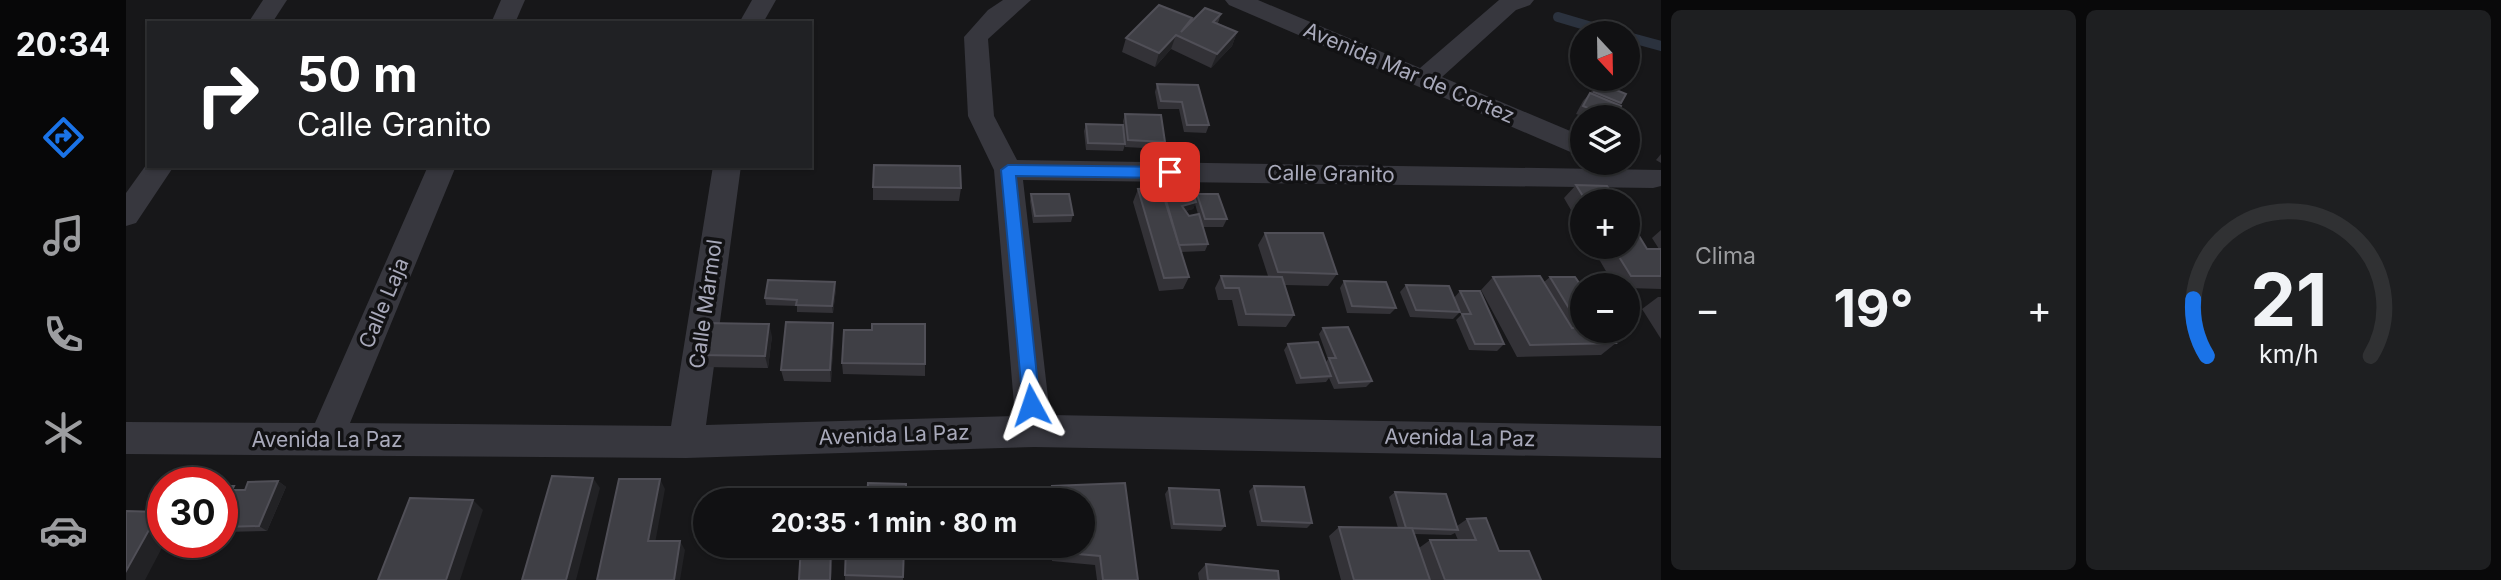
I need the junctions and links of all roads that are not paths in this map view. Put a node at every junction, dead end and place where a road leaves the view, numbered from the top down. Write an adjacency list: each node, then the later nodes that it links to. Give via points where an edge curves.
1 (275, 0): 7 (street)
2 (513, 0): 8 (street)
3 (764, 0): 9 (street)
4 (1019, 0): 15 (street, via 976,37 981,116)
5 (1237, 0): 10 (street, Avenida Mar de Cortez)
6 (1522, 0): 10 (street, via 1508,5)
7 (261, 21)
8 (504, 21)
9 (752, 21)
10 (1424, 79): 11 (street, Avenida Mar de Cortez)
11 (1570, 142)
12 (159, 168): 18 (street)
13 (441, 168): 21 (street, Calle Laja)
14 (727, 168): 22 (street, Calle Mármol)
15 (1008, 170): 17 (street, Calle Granito); 19 (street)
16 (1640, 173): 17 (street)
17 (1657, 180)
18 (126, 215)
19 (1034, 431): 22 (street, Avenida La Paz); 23 (street, Avenida La Paz)
20 (126, 438): 21 (street, Avenida La Paz)
21 (325, 440): 22 (street, Avenida La Paz)
22 (686, 442)
23 (1661, 442)

